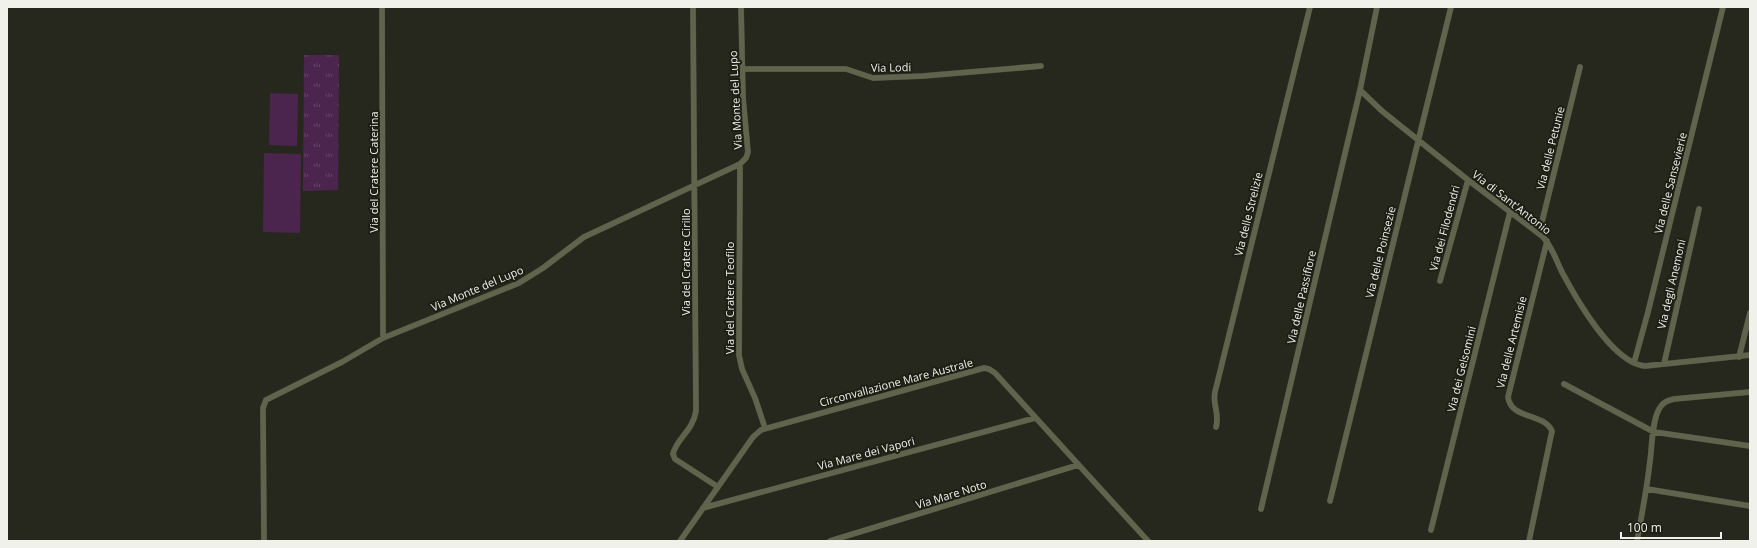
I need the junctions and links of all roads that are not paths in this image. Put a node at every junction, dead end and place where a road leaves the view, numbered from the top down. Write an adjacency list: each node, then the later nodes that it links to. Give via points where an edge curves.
1 (382, 7): 22 (street, Via del Cratere Caterina)
2 (693, 7): 15 (street, Via del Cratere Cirillo)
3 (741, 7): 10 (street, Via Monte del Lupo)
4 (1310, 7): 30 (street, Via delle Strelizie, via 1215,392 1214,402 1218,417)
5 (1377, 7): 11 (street)
6 (1451, 7): 12 (street, Via delle Poinsezie)
7 (1723, 7): 25 (street, Via delle Sansevierie)
8 (1041, 66): 10 (street, Via Lodi, via 873,78 844,69)
9 (1580, 67): 18 (street, Via delle Petunie)
10 (742, 70): 13 (street, Via Monte del Lupo, via 748,152)
11 (1360, 90): 12 (street, Via di Sant'Antonio); 40 (street, Via delle Passifiore)
12 (1418, 140): 14 (street, Via di Sant'Antonio); 37 (street, Via delle Poinsezie)
13 (740, 164): 15 (street, Via Monte del Lupo); 31 (street, Via del Cratere Teofilo, via 739,355 742,370)
14 (1468, 180): 17 (street, Via di Sant'Antonio); 20 (street, Via dei Filodendri)
15 (695, 184): 22 (street, Via Monte del Lupo, via 584,237 523,280); 35 (street, Via del Cratere Cirillo, via 696,411 692,423 673,454 675,459)
16 (1699, 209): 26 (street, Via degli Anemoni)
17 (1510, 212): 18 (street, Via di Sant'Antonio); 41 (street, Via dei Gelsomini)
18 (1539, 234): 19 (street, Via di Sant'Antonio)
19 (1547, 241): 25 (street, Via di Sant'Antonio, via 1564,277 1583,308 1615,350); 46 (street, Via delle Artemisie, via 1508,394 1509,402 1516,410 1542,420 1552,431)
20 (1440, 281)
21 (1750, 313): 23 (street)
22 (383, 338): 42 (street, Via Monte del Lupo, via 342,362 266,400 263,408)
23 (1739, 356): 24 (street, Via di Sant'Antonio); 26 (street, Via di Sant'Antonio)
24 (1750, 356)
25 (1634, 363): 26 (street, Via di Sant'Antonio, via 1645,366)
26 (1664, 364)
27 (1564, 384): 32 (street)
28 (1750, 392): 32 (street, via 1670,400 1660,408)
29 (1035, 418): 31 (street, Circonvallazione Mare Australe, via 994,372 984,368); 34 (street, Circonvallazione Mare Australe); 39 (street, Via Mare dei Vapori)
30 (1216, 427)
31 (766, 428): 35 (street, Circonvallazione Mare Australe, via 754,435)
32 (1654, 432): 33 (street); 36 (street)
33 (1750, 446)
34 (1078, 465): 44 (street, Via Mare Noto); 45 (street, Circonvallazione Mare Australe)
35 (718, 487): 39 (street, Circonvallazione Mare Australe)
36 (1646, 489): 38 (street); 47 (street)
37 (1330, 501)
38 (1750, 506)
39 (703, 508): 43 (street, Circonvallazione Mare Australe)
40 (1261, 509)
41 (1431, 530)
42 (264, 541)
43 (680, 541)
44 (830, 541)
45 (1148, 541)
46 (1529, 541)
47 (1637, 541)

